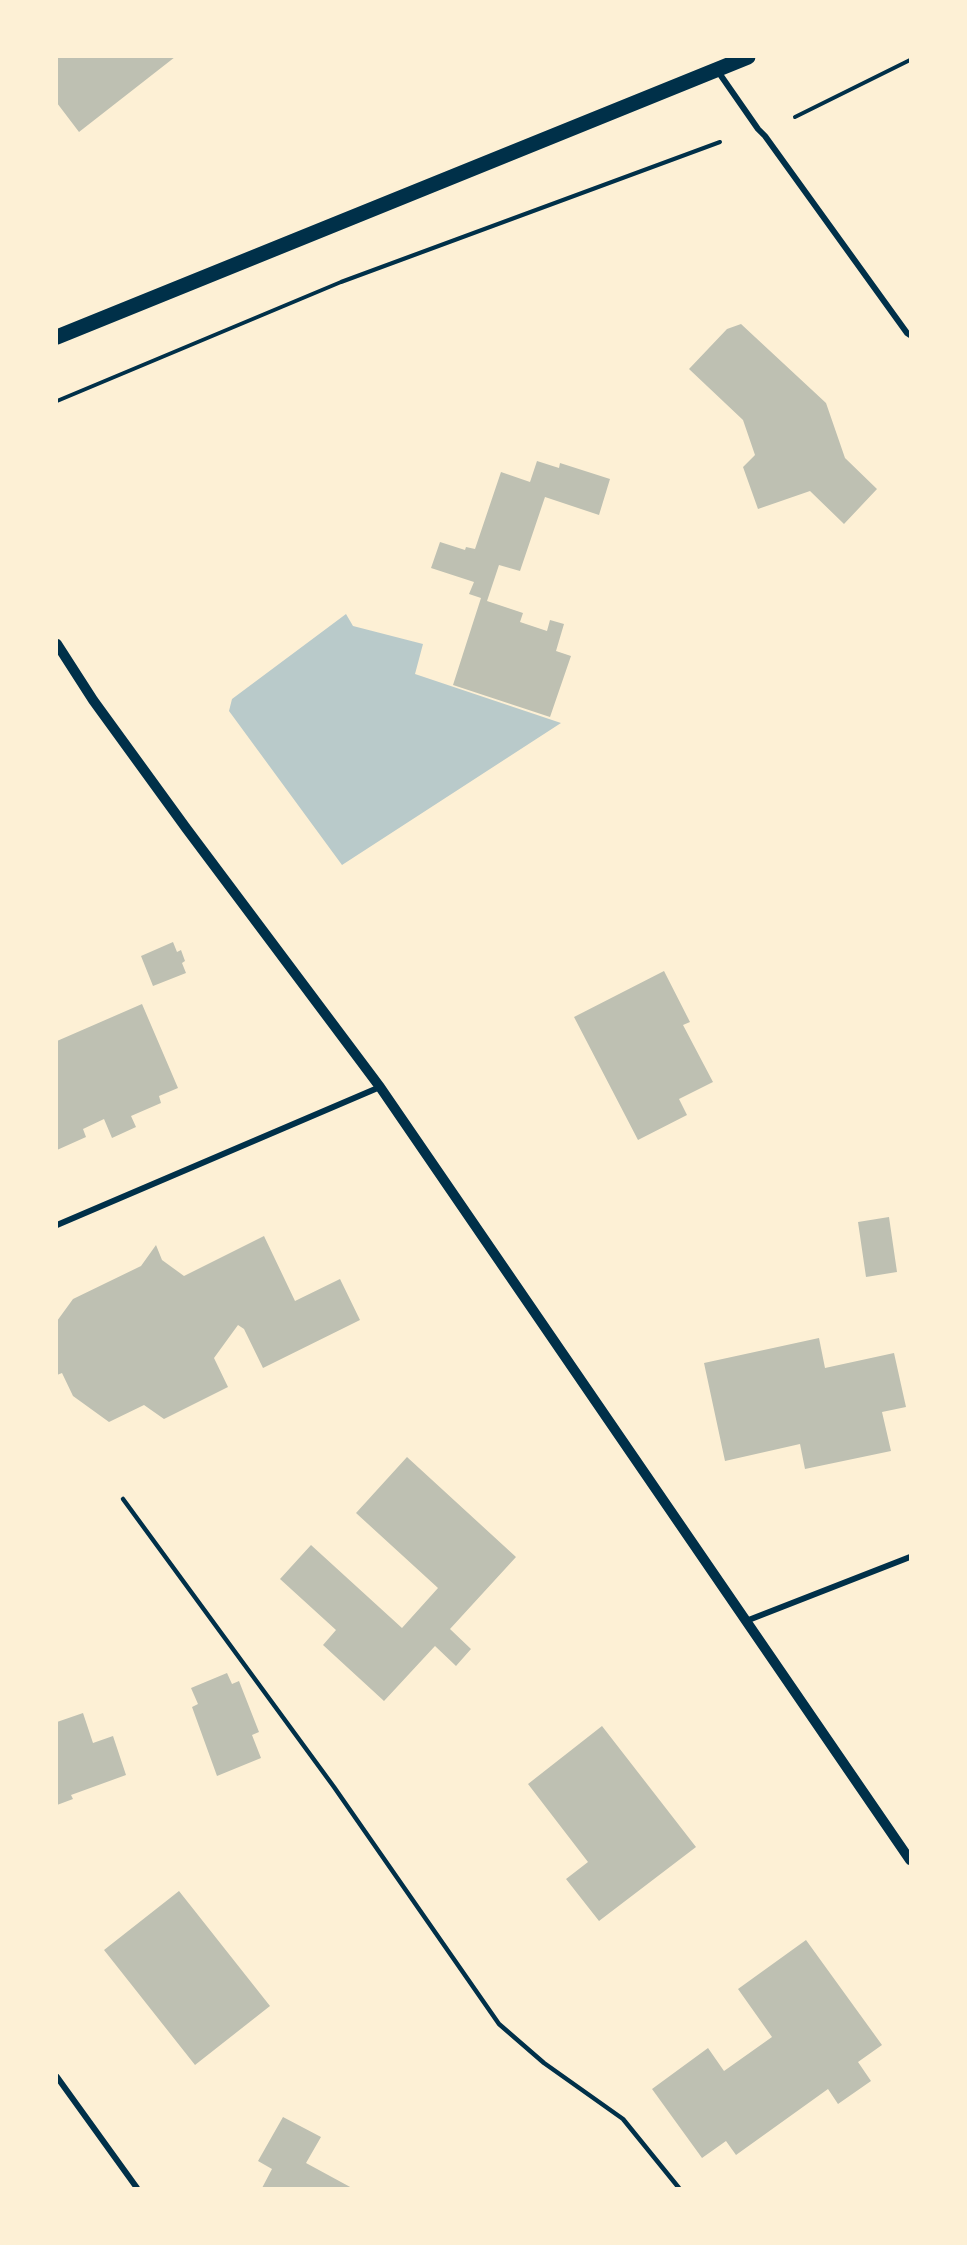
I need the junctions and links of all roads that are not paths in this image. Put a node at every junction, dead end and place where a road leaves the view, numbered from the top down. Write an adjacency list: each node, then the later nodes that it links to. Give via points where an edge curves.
1 (748, 57): 2 (main road)
2 (717, 70): 3 (street); 4 (main road)
3 (910, 335)
4 (57, 337)
5 (57, 644): 6 (street, via 186,828)
6 (380, 1087): 7 (street); 10 (street)
7 (57, 1225)
8 (123, 1499): 14 (lane, via 334,1787 499,2024 544,2063 623,2119)
9 (910, 1557): 10 (street)
10 (746, 1621): 11 (street)
11 (910, 1860)
12 (57, 2077): 13 (street)
13 (137, 2188)
14 (679, 2188)

